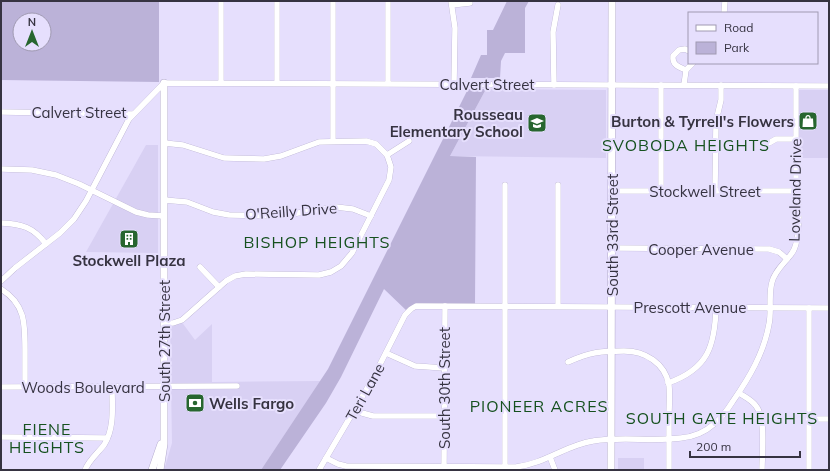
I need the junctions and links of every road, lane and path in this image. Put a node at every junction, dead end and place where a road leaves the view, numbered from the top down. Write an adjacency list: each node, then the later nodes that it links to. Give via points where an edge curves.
1 (221, 1): 14 (street)
2 (277, 1): 16 (street)
3 (333, 1): 17 (street)
4 (388, 1): 18 (street)
5 (612, 1): 21 (main road, South 33rd Street)
6 (725, 1): 10 (street)
7 (452, 3): 8 (street); 19 (street, via 455,28)
8 (470, 3)
9 (558, 5): 20 (street, via 554,32)
10 (724, 12)
11 (688, 50): 13 (street, via 679,50 673,56 675,65)
12 (692, 64): 13 (street)
13 (686, 70): 23 (street)
14 (221, 82): 15 (street, Calvert Street); 16 (street, Calvert Street)
15 (164, 83): 27 (street, Calvert Street); 28 (main road, South 27th Street)
16 (277, 83): 17 (street, Calvert Street)
17 (333, 83): 18 (street, Calvert Street); 32 (street)
18 (388, 83): 19 (street, Calvert Street)
19 (454, 84): 20 (street, Calvert Street)
20 (554, 85): 21 (street, Calvert Street)
21 (612, 85): 22 (street, Calvert Street); 41 (main road, South 33rd Street)
22 (661, 85): 23 (street, Calvert Street); 42 (street)
23 (684, 85): 24 (street, Calvert Street)
24 (721, 85): 25 (street, Calvert Street); 43 (street, via 721,100 716,121)
25 (796, 86): 26 (street, Calvert Street); 31 (street, Loveland Drive)
26 (829, 86)
27 (151, 96): 28 (street, via 159,93); 30 (street, Calvert Street)
28 (164, 100): 35 (main road, South 27th Street)
29 (1, 112): 30 (street, Calvert Street)
30 (132, 114): 40 (street)
31 (796, 139): 34 (street, via 776,139); 44 (street, Loveland Drive)
32 (333, 141): 35 (street, via 319,142 281,156 264,159 224,158 191,146); 36 (street, via 371,142)
33 (409, 141): 36 (street)
34 (769, 142)
35 (164, 143): 45 (main road, South 27th Street)
36 (387, 155): 47 (street, via 391,176)
37 (1, 169): 40 (street, via 51,174 69,179)
38 (505, 185): 57 (street)
39 (558, 185): 58 (street)
40 (91, 190): 46 (street, via 136,212); 49 (street, via 74,219)
41 (612, 191): 42 (street, Stockwell Street); 50 (main road, South 33rd Street)
42 (661, 191): 43 (street, Stockwell Street)
43 (715, 191): 44 (street, Stockwell Street)
44 (798, 191): 51 (street, Loveland Drive, via 798,238)
45 (164, 200): 46 (main road, South 27th Street); 47 (street, O'Reilly Drive, via 187,202 229,215 279,216 336,207 353,209)
46 (164, 216): 65 (main road, South 27th Street)
47 (371, 216): 54 (street, via 349,258 336,270 318,275 240,275)
48 (1, 223): 49 (street, via 27,227 36,232)
49 (46, 244): 53 (street)
50 (612, 248): 51 (street, Cooper Avenue, via 769,249 779,252); 59 (main road, South 33rd Street)
51 (787, 259): 61 (street, Loveland Drive, via 772,279)
52 (200, 266): 54 (street)
53 (1, 281)
54 (219, 287): 65 (street, via 186,318 178,322)
55 (1, 289): 74 (street, via 15,300 22,315)
56 (445, 306): 57 (street, Prescott Avenue); 64 (street, Prescott Avenue, via 416,306); 69 (street, South 30th Street)
57 (505, 306): 58 (street, Prescott Avenue); 88 (street)
58 (558, 306): 59 (street, Prescott Avenue)
59 (612, 307): 60 (street, Prescott Avenue); 66 (main road, South 33rd Street)
60 (716, 307): 61 (street, Prescott Avenue); 70 (street, via 715,334 707,355 693,371 679,380)
61 (770, 307): 62 (street, Prescott Avenue); 76 (street, Loveland Drive, via 768,329 756,363)
62 (809, 308): 63 (street, Prescott Avenue); 79 (street)
63 (829, 308)
64 (408, 312): 67 (street, Teri Lane)
65 (164, 323): 71 (main road, South 27th Street)
66 (612, 351): 68 (street, via 591,353); 70 (street, via 631,351 648,356 662,368); 85 (main road, South 33rd Street)
67 (386, 353): 69 (street, via 415,366); 77 (street, Teri Lane)
68 (568, 362)
69 (444, 368): 78 (street, South 30th Street)
70 (668, 383): 84 (street)
71 (164, 386): 72 (street, Woods Boulevard); 75 (street, Woods Boulevard); 81 (main road, South 27th Street)
72 (237, 386)
73 (1, 387): 74 (street, Woods Boulevard)
74 (25, 387): 75 (street, Woods Boulevard)
75 (112, 387): 83 (street, via 112,421)
76 (739, 392): 84 (street, Loveland Drive, via 724,414 710,428 689,437); 97 (street, via 753,403 761,414)
77 (356, 409): 78 (street, via 373,416); 87 (street, Teri Lane)
78 (444, 416): 90 (street, South 30th Street)
79 (809, 419): 80 (street); 98 (street)
80 (829, 419)
81 (164, 432): 89 (main road, South 27th Street); 92 (main road, South 27th Street, via 164,452)
82 (1, 437): 83 (street)
83 (108, 438): 91 (street)
84 (669, 439): 85 (street, Loveland Drive); 96 (street)
85 (612, 440): 86 (street, Loveland Drive, via 585,442); 95 (main road, South 33rd Street)
86 (550, 457): 88 (street, Loveland Drive, via 525,466); 94 (street)
87 (326, 458): 90 (street, Loveland Drive, via 346,466); 93 (street, Teri Lane)
88 (505, 467): 90 (street, Loveland Drive)
89 (154, 468)
90 (444, 468)
91 (85, 470)
92 (160, 470)
93 (319, 470)
94 (555, 470)
95 (611, 470)
96 (669, 470)
97 (762, 470)
98 (809, 470)

